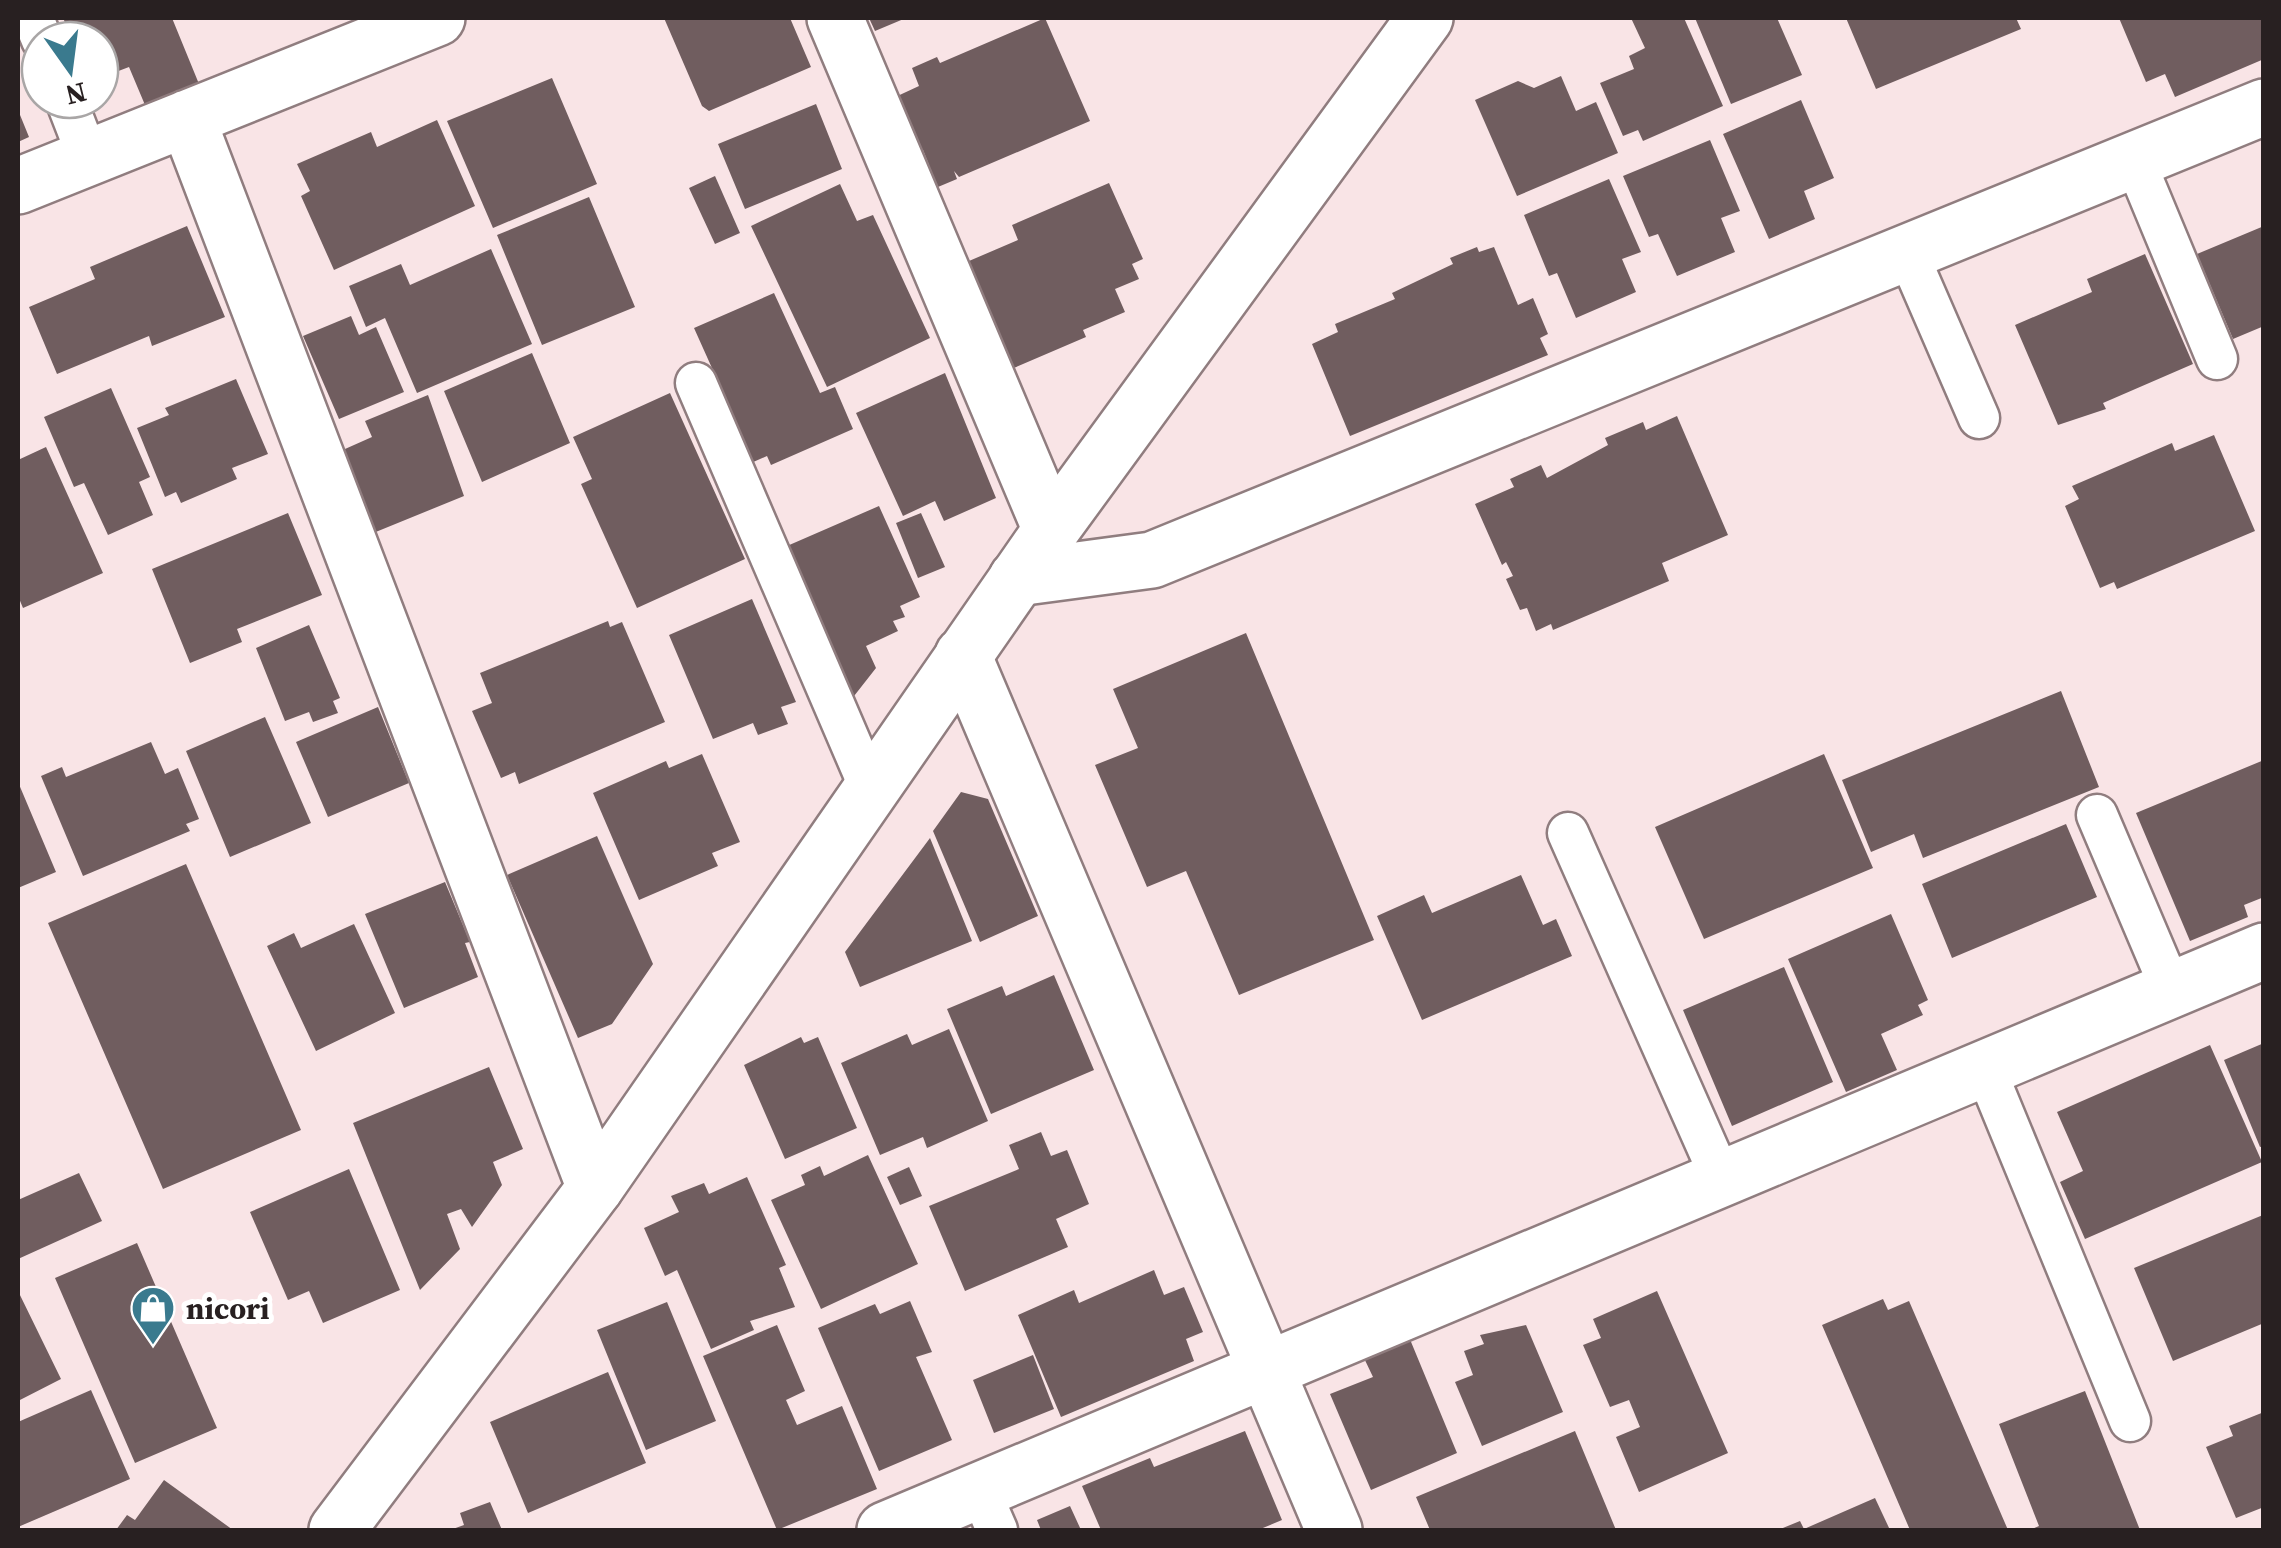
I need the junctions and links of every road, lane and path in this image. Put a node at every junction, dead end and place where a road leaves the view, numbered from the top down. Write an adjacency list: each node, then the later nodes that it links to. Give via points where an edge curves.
1 (437, 18): 5 (street)
2 (835, 18): 14 (street)
3 (1425, 18): 14 (street)
4 (2264, 107): 8 (street)
5 (188, 118): 7 (street); 24 (street)
6 (74, 120): 7 (lane)
7 (88, 157): 9 (street)
8 (2134, 159): 10 (street); 11 (lane)
9 (18, 186)
10 (1907, 252): 13 (lane); 15 (street, via 1152,560)
11 (2218, 359)
12 (696, 383): 17 (lane)
13 (1979, 418)
14 (1051, 530): 15 (street)
15 (1017, 578): 16 (street)
16 (963, 655): 17 (street); 25 (street)
17 (870, 788): 24 (street)
18 (2097, 814): 21 (lane)
19 (1568, 834): 23 (lane)
20 (2264, 951): 21 (street)
21 (2171, 989): 22 (street)
22 (1984, 1066): 23 (street); 26 (lane)
23 (1721, 1178): 25 (street)
24 (595, 1188): 28 (street)
25 (1268, 1372): 27 (street); 30 (street)
26 (2130, 1420)
27 (989, 1511): 29 (street)
28 (337, 1530)
29 (885, 1530)
30 (1334, 1530)

